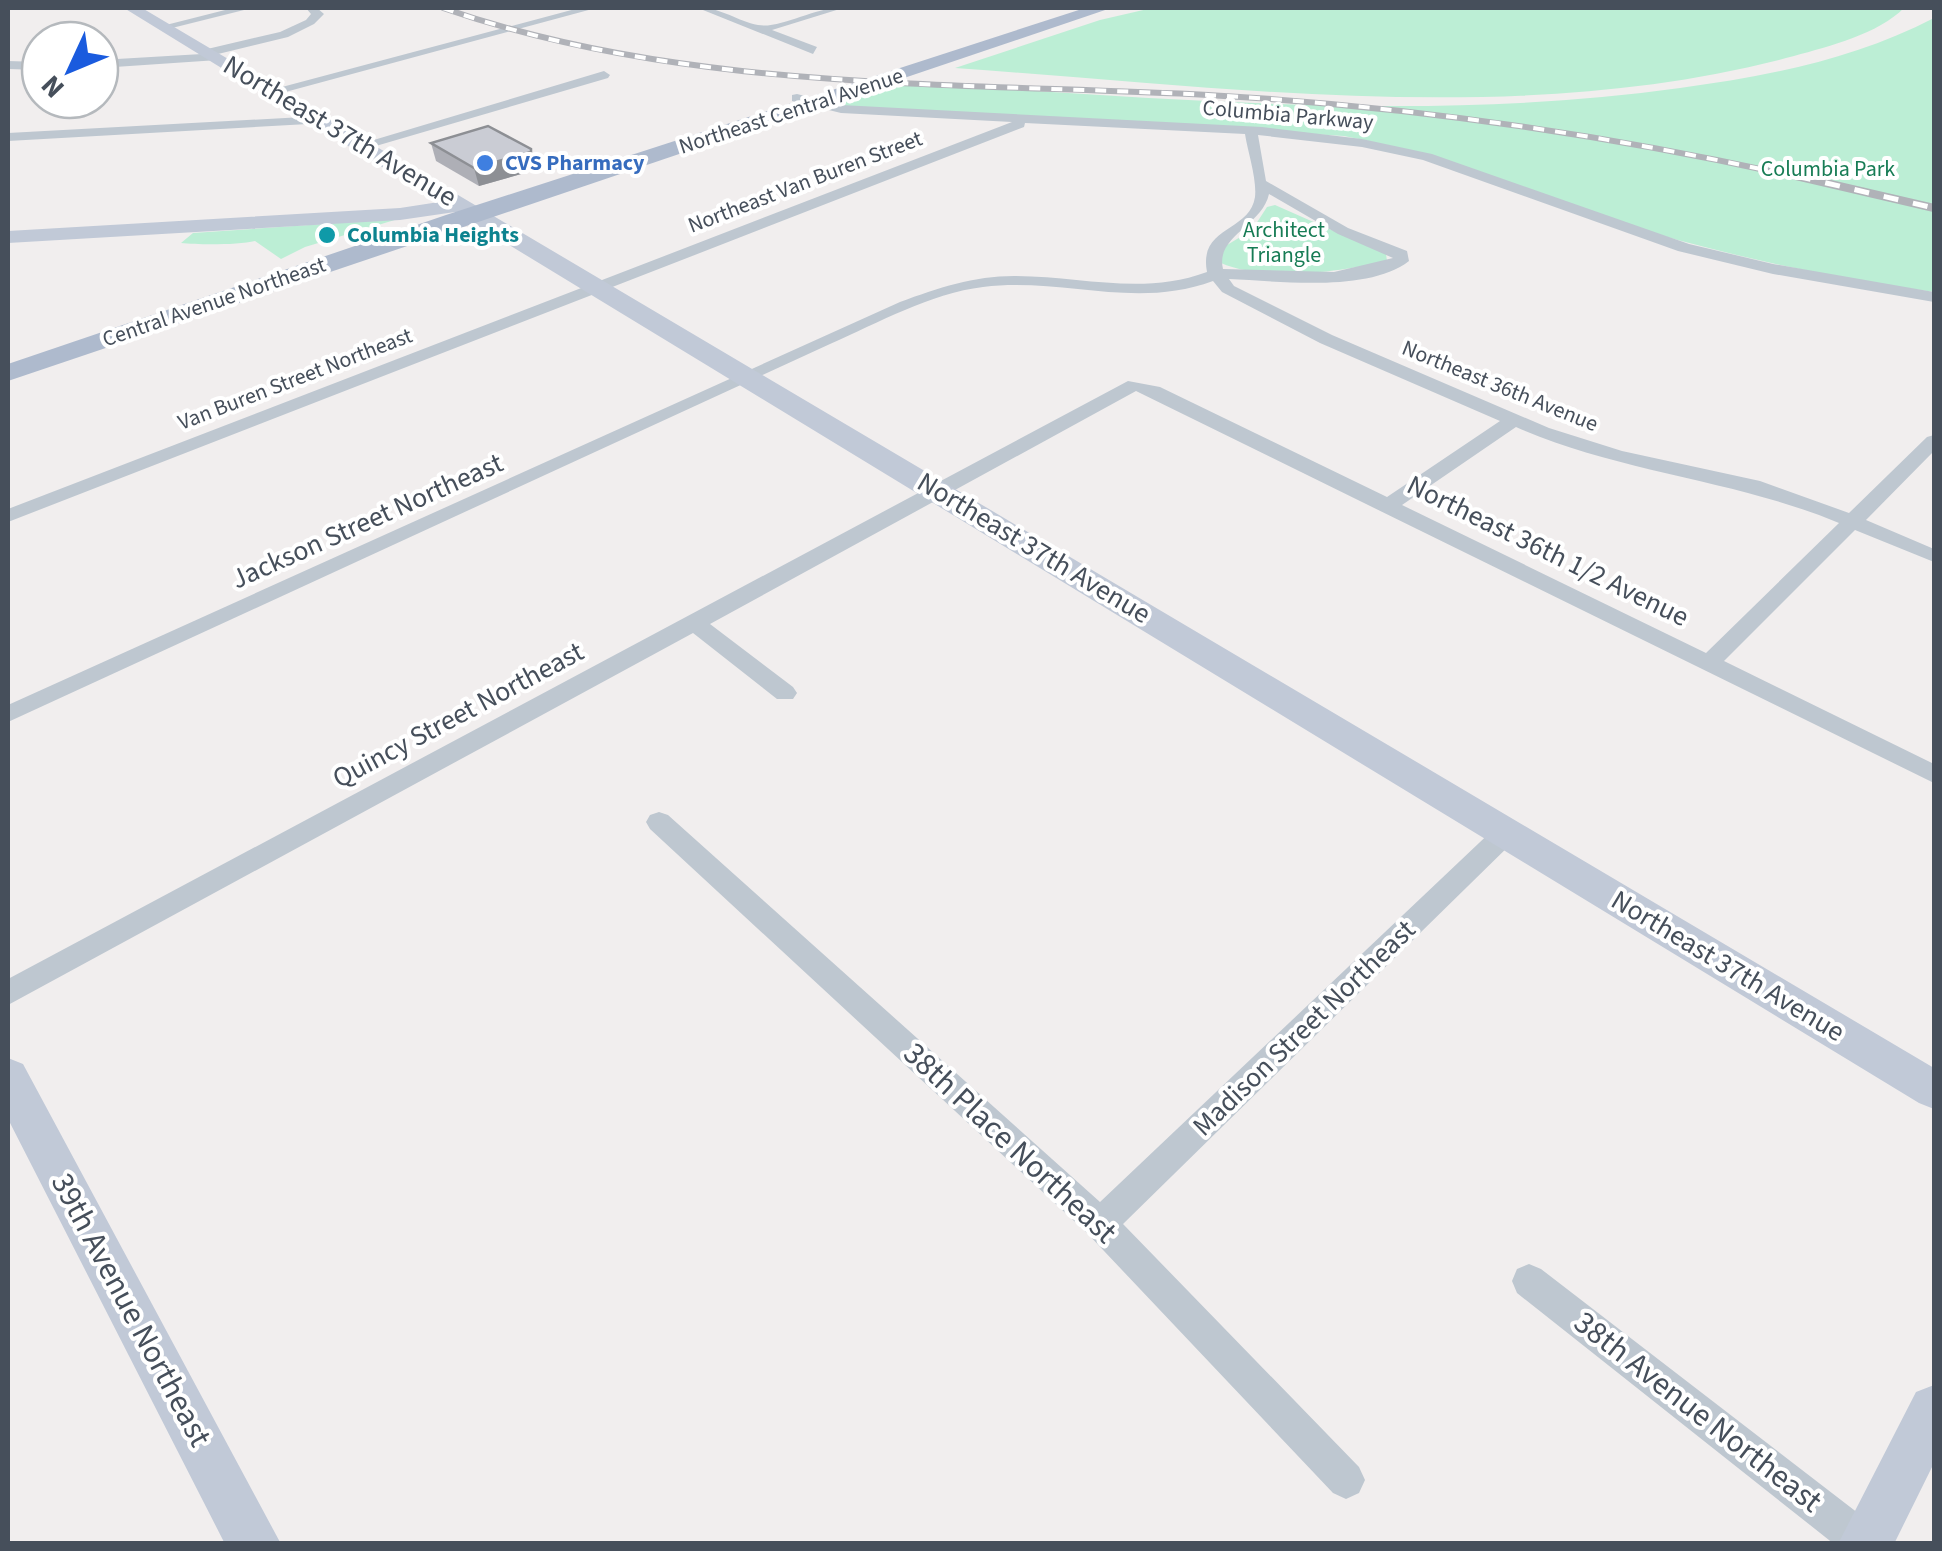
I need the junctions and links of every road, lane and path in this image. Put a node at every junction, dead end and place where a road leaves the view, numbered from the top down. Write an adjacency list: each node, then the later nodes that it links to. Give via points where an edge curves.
1 (132, 8): 9 (street, Northeast 37th Avenue)
2 (246, 8): 9 (street)
3 (311, 8): 12 (street, via 316,20 298,30)
4 (590, 8): 15 (street)
5 (704, 8): 10 (street)
6 (837, 8): 10 (street)
7 (1075, 8): 16 (main road, Northeast Central Avenue)
8 (1102, 8): 16 (main road, Northeast Central Avenue)
9 (164, 26): 12 (street, Northeast 37th Avenue)
10 (760, 30): 11 (street)
11 (813, 50)
12 (211, 55): 13 (street); 15 (street, Northeast 37th Avenue)
13 (120, 62)
14 (604, 75): 21 (street)
15 (273, 91): 17 (street, Northeast 37th Avenue)
16 (805, 101): 18 (street, Columbia Parkway); 23 (main road, Northeast Central Avenue)
17 (321, 120): 20 (street); 21 (street, Northeast 37th Avenue)
18 (1029, 120): 19 (street, Columbia Parkway); 26 (street, Northeast Van Buren Street)
19 (1251, 131): 22 (street); 28 (street, Columbia Parkway, via 1394,148 1684,248)
20 (8, 137)
21 (364, 145): 23 (street, Northeast 37th Avenue)
22 (1262, 184): 25 (street, via 1254,214 1216,246 1212,256); 25 (street, Jackson Street Northeast, via 1343,231 1390,247 1401,261 1344,275)
23 (471, 208): 24 (street); 26 (street, Northeast 37th Avenue); 27 (main road, Central Avenue Northeast); 27 (main road, Central Avenue Northeast, via 309,254)
24 (8, 236)
25 (1222, 282): 31 (street, Jackson Street Northeast, via 1160,291 1008,283 954,288); 33 (street, Northeast 36th Avenue, via 1326,338)
26 (598, 284): 31 (street, Northeast 37th Avenue); 37 (street, Van Buren Street Northeast)
27 (206, 296): 29 (main road, Central Avenue Northeast); 30 (main road, Central Avenue Northeast)
28 (1934, 297)
29 (8, 355)
30 (8, 373)
31 (748, 375): 35 (street, Northeast 37th Avenue); 43 (street, Jackson Street Northeast)
32 (1134, 384): 35 (street, Quincy Street Northeast); 36 (street, Northeast 36th 1/2 Avenue)
33 (1514, 420): 36 (street); 38 (street, Northeast 36th Avenue, via 1579,445 1754,486)
34 (1934, 441): 38 (street)
35 (938, 490): 40 (street, Quincy Street Northeast); 46 (street, Northeast 37th Avenue)
36 (1387, 506): 41 (street, Northeast 36th 1/2 Avenue)
37 (8, 516)
38 (1852, 522): 39 (street, Northeast 36th Avenue); 41 (street)
39 (1934, 556)
40 (693, 622): 42 (street); 47 (street, Quincy Street Northeast)
41 (1708, 663): 44 (street, Northeast 36th 1/2 Avenue)
42 (785, 692)
43 (8, 714)
44 (1934, 774)
45 (659, 822): 50 (street, 38th Place Northeast)
46 (1506, 832): 49 (street, Northeast 37th Avenue); 50 (street, Madison Street Northeast)
47 (8, 993)
48 (8, 1076): 55 (street, 39th Avenue Northeast)
49 (1934, 1090)
50 (1099, 1222): 53 (street, 38th Place Northeast)
51 (1529, 1281): 54 (street, 38th Avenue Northeast)
52 (1934, 1410): 54 (street)
53 (1346, 1480)
54 (1866, 1543)
55 (254, 1544)

